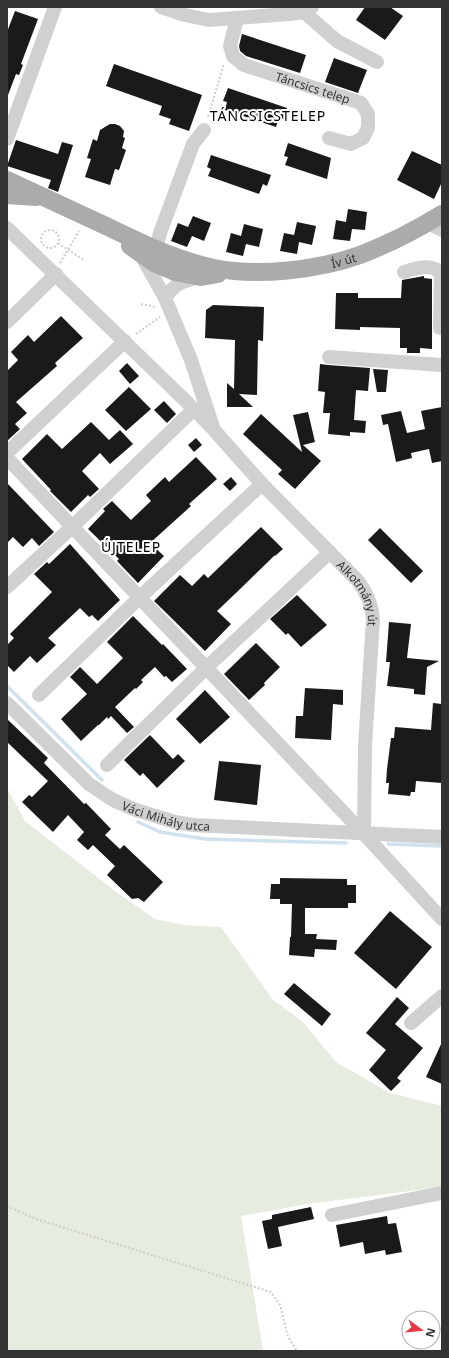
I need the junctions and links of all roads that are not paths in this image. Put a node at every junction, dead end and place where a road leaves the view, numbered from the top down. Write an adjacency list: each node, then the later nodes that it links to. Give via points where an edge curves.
1 (55, 7): 8 (street)
2 (161, 7): 4 (street, via 209,20)
3 (308, 9): 4 (street); 5 (street, via 337,41)
4 (237, 18): 7 (street, Táncsics telep, via 230,46 233,56 244,65 361,103 368,114 368,128 362,138 351,144)
5 (377, 62)
6 (204, 130): 14 (street, via 193,144 160,233)
7 (329, 138)
8 (7, 139)
9 (7, 180): 11 (main road, Ív út)
10 (7, 195): 11 (main road)
11 (47, 198): 14 (main road, Ív út, via 78,221 115,236)
12 (437, 222): 15 (main road, Ív út, via 360,255 328,264 283,271)
13 (7, 228): 17 (street)
14 (154, 258): 15 (main road, Ív út, via 184,260); 18 (main road, Ív út, via 174,272); 19 (street, Alkotmány út)
15 (236, 271): 18 (main road, Ív út)
16 (404, 272): 21 (street, via 414,268 432,268 441,274)
17 (55, 273): 20 (street); 22 (street)
18 (201, 277): 19 (street, via 177,284)
19 (165, 298): 26 (street, Alkotmány út, via 191,360)
20 (7, 322)
21 (442, 328)
22 (125, 341): 25 (street); 27 (street)
23 (329, 357): 24 (street)
24 (442, 365)
25 (194, 409): 26 (street); 30 (street)
26 (214, 430): 29 (street, Alkotmány út)
27 (7, 453)
28 (7, 458): 30 (street)
29 (262, 484): 31 (street, Alkotmány út); 33 (street)
30 (72, 527): 32 (street); 33 (street)
31 (330, 552): 34 (street); 38 (street, Alkotmány út, via 370,599 374,619 365,746)
32 (7, 587)
33 (139, 598): 34 (street); 35 (street)
34 (206, 668): 37 (street); 38 (street)
35 (39, 695)
36 (7, 703): 38 (street, Váci Mihály utca, via 89,784 113,800 136,810 193,825)
37 (107, 765)
38 (364, 834): 39 (street, Váci Mihály utca); 40 (street)
39 (442, 837)
40 (442, 919)
41 (442, 996): 42 (street)
42 (411, 1024)
43 (442, 1193): 44 (street)
44 (332, 1215)

